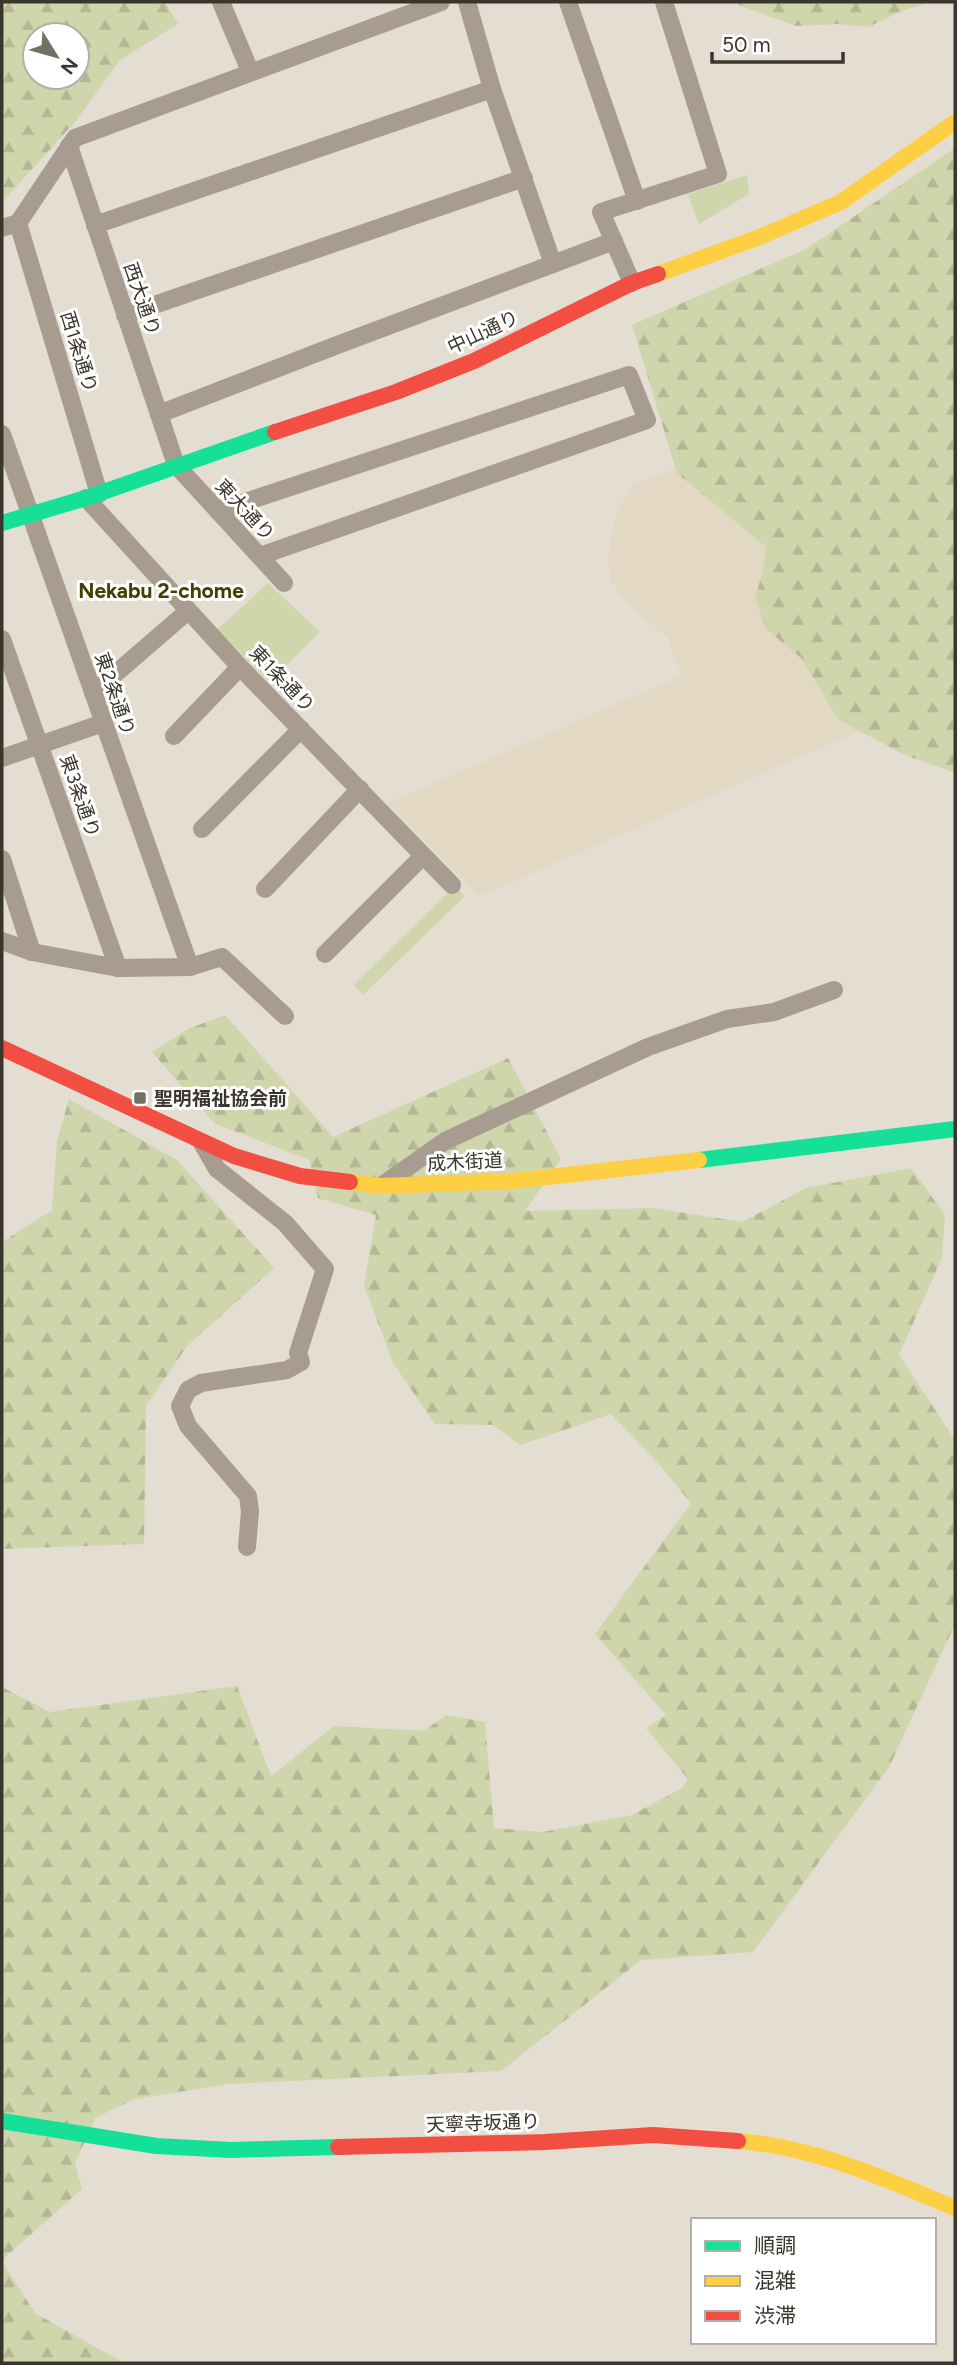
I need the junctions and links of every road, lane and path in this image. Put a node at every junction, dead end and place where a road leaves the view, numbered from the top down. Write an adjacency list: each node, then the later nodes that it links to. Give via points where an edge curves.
1 (221, 2): 6 (street)
2 (441, 2): 6 (street)
3 (467, 2): 7 (street)
4 (569, 2): 11 (street)
5 (664, 2): 11 (street, via 718,174)
6 (250, 71): 9 (street, via 75,138)
7 (492, 89): 10 (street); 12 (street)
8 (955, 122): 16 (street, 中山通り, via 841,202)
9 (69, 146): 12 (street, 西大通り); 13 (street)
10 (524, 178): 15 (street); 17 (street)
11 (637, 201): 14 (street, via 601,212)
12 (95, 225): 17 (street, 西大通り)
13 (10, 226): 21 (street, 西1条通り)
14 (614, 242): 15 (street); 16 (street)
15 (553, 264): 18 (street)
16 (632, 283): 20 (street, 中山通り, via 474,361 396,392)
17 (125, 315): 18 (street, 西大通り)
18 (159, 414): 20 (street, 西大通り)
19 (2, 434): 23 (street, 東2条通り)
20 (176, 465): 21 (street, 中山通り); 22 (street, 東大通り)
21 (92, 496): 23 (street, 中山通り); 27 (street, 東1条通り)
22 (218, 511): 25 (street, 東大通り); 25 (street, via 629,374 647,420)
23 (29, 514): 24 (street, 中山通り); 30 (street, 東2条通り)
24 (2, 523)
25 (260, 556): 26 (street, 東大通り)
26 (284, 583)
27 (188, 611): 29 (street, 東1条通り); 30 (street)
28 (2, 639): 34 (street, 東3条通り)
29 (240, 667): 32 (street, 東1条通り); 33 (street)
30 (93, 693): 31 (street, 東2条通り)
31 (103, 723): 34 (street); 45 (street, 東2条通り)
32 (301, 729): 36 (street, 東1条通り); 37 (street)
33 (174, 736)
34 (39, 745): 35 (street); 46 (street, 東3条通り)
35 (2, 758)
36 (360, 789): 38 (street, 東1条通り); 41 (street)
37 (202, 829)
38 (424, 856): 40 (street, 東1条通り); 44 (street)
39 (2, 859): 43 (street)
40 (452, 886)
41 (265, 889)
42 (2, 941): 43 (street)
43 (32, 952): 46 (street)
44 (325, 954)
45 (190, 967): 46 (street); 48 (street, via 222,957)
46 (118, 968)
47 (834, 990): 52 (street, via 774,1012 727,1019 648,1047 445,1141)
48 (285, 1016)
49 (2, 1048): 51 (street, 成木街道)
50 (955, 1129): 52 (street, 成木街道, via 513,1181)
51 (202, 1143): 52 (street, 成木街道, via 300,1176); 53 (street, via 217,1169 285,1223 325,1269 298,1353 301,1362 287,1370 201,1383 188,1390 180,1406 188,1426 248,1496)
52 (381, 1186)
53 (247, 1547)
54 (2, 2121): 55 (street, 天寧寺坂通り, via 156,2146 231,2150 653,2135 748,2142 814,2154)
55 (955, 2207)

